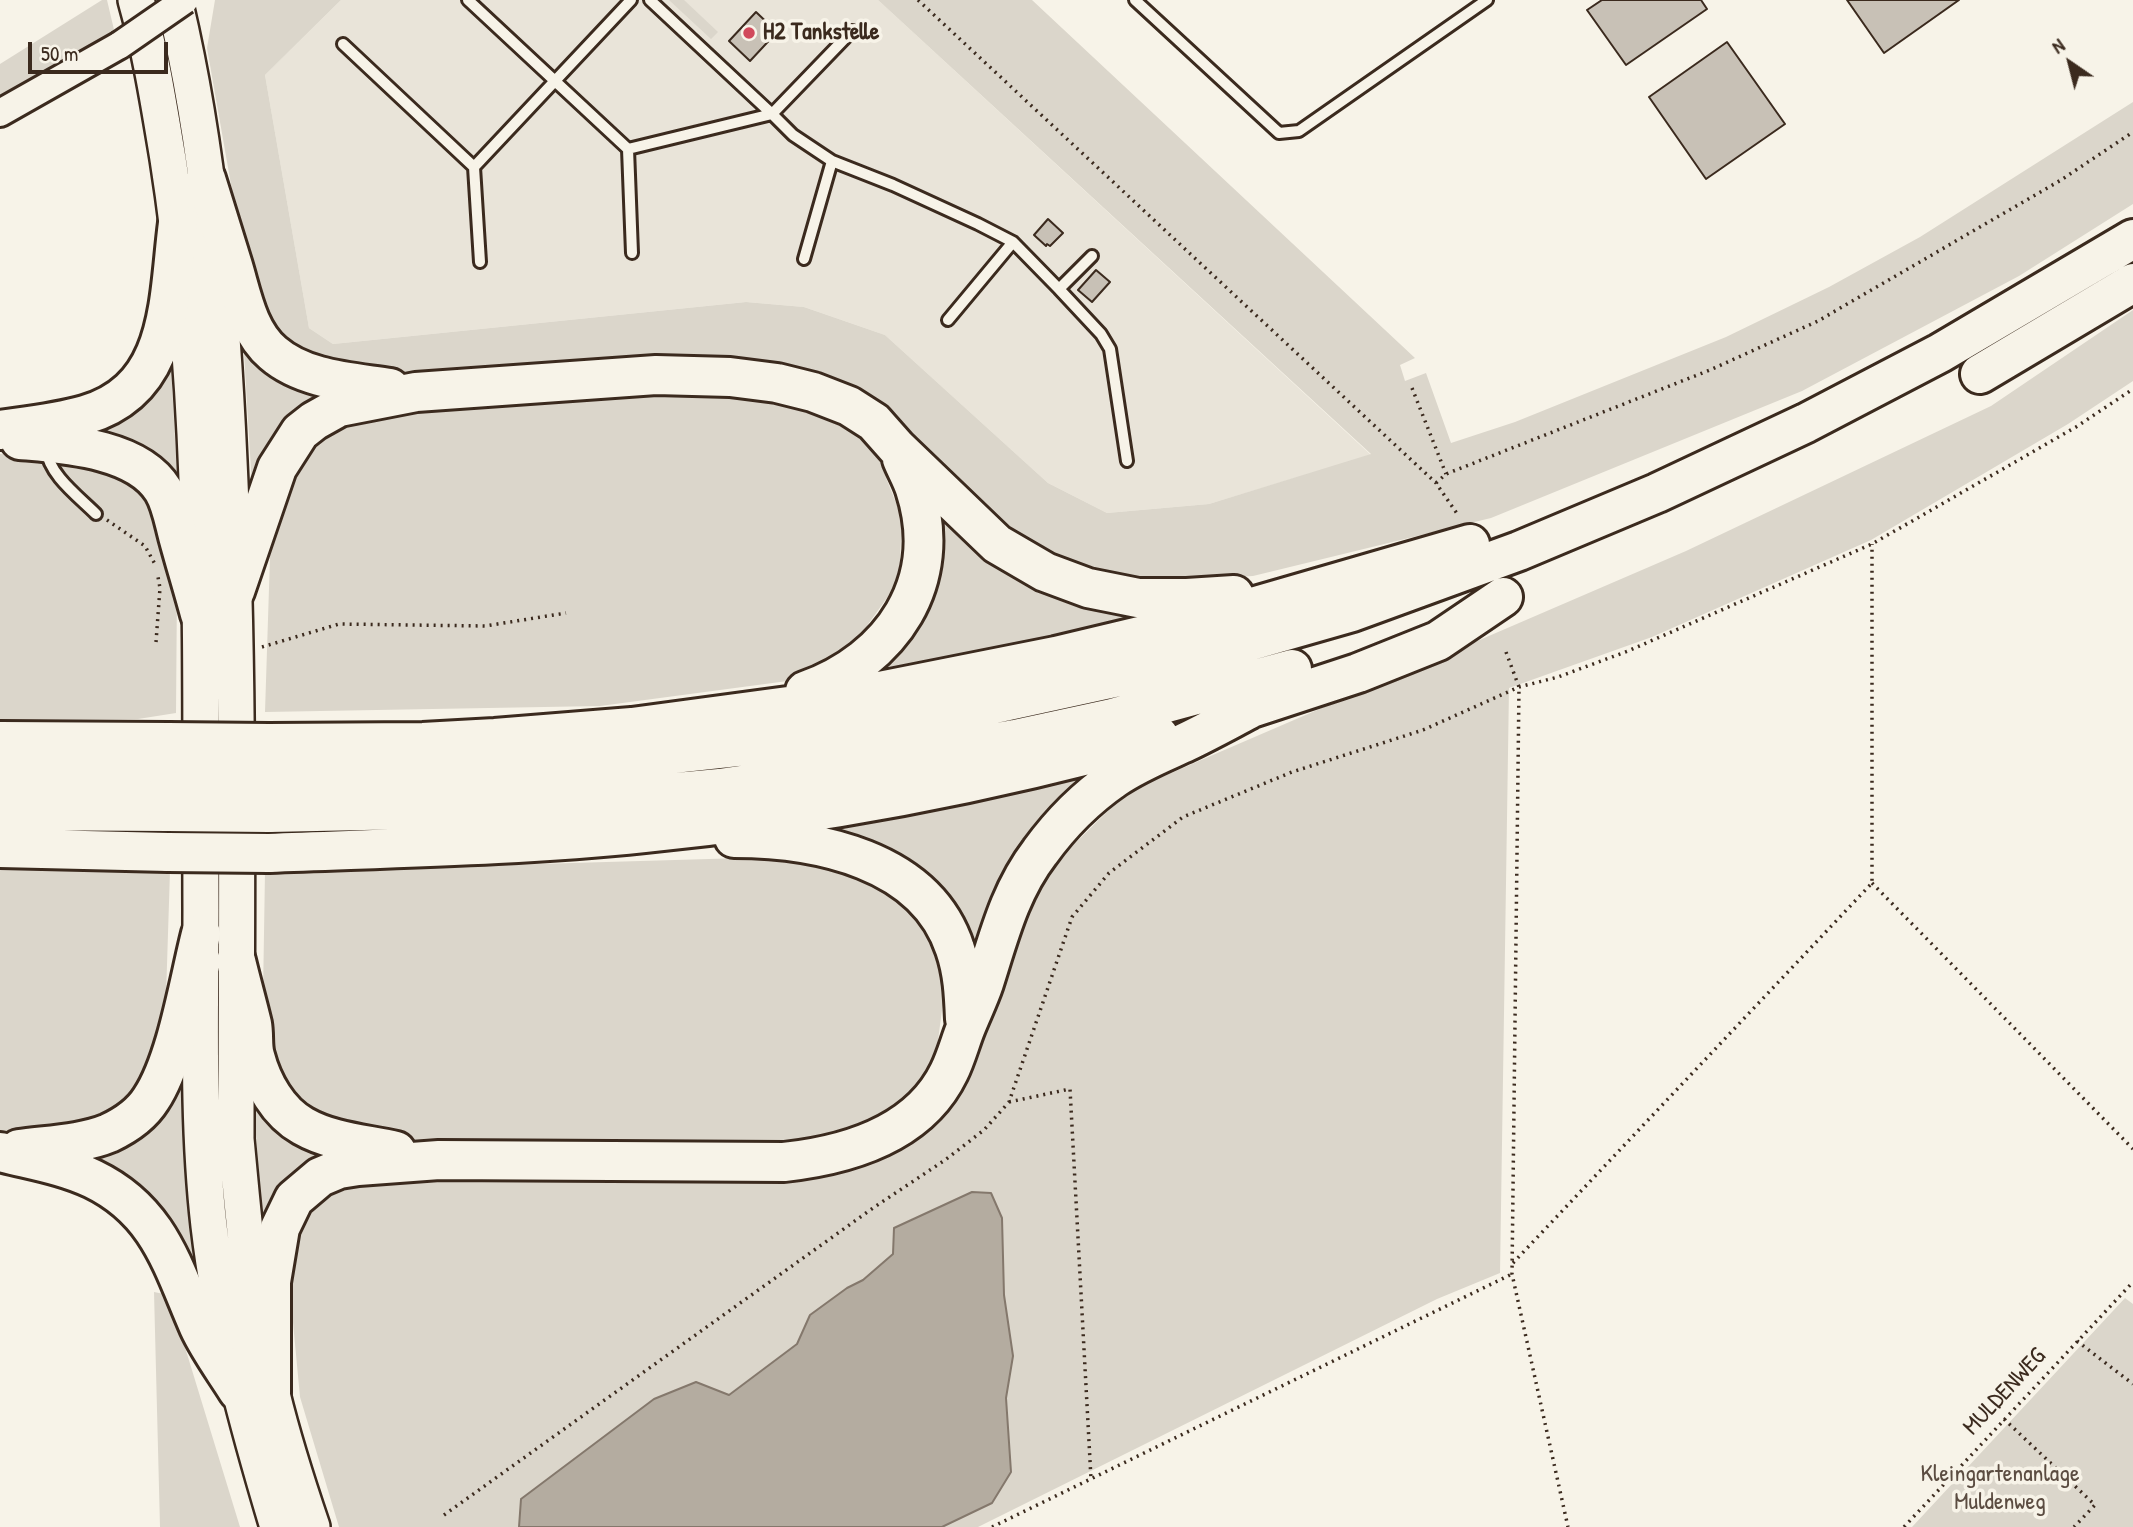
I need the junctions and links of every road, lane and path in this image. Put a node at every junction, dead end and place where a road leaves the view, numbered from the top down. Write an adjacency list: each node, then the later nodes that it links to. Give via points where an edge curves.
1 (136, 0): 20 (highway, via 152,58)
2 (174, 0): 19 (highway, via 190,69)
3 (185, 0): 13 (street, bridge, via 120,45)
4 (468, 0): 12 (lane)
5 (631, 0): 12 (lane)
6 (650, 0): 14 (lane)
7 (918, 0): 40 (path)
8 (1136, 0): 9 (lane, via 1279,133 1299,131)
9 (1487, 0)
10 (852, 31): 14 (lane)
11 (343, 44): 18 (lane)
12 (554, 82): 16 (lane); 18 (lane)
13 (0, 113)
14 (772, 114): 16 (lane); 17 (lane, via 793,135)
15 (2133, 132): 39 (path, via 2061,180 1818,321 1710,370)
16 (628, 149): 23 (lane)
17 (832, 161): 22 (lane); 25 (lane)
18 (474, 167): 26 (lane)
19 (206, 179): 33 (highway, via 240,295 273,354 327,378); 46 (highway, via 223,325)
20 (178, 223): 34 (highway, via 166,322 140,382 119,401 87,415); 48 (highway, via 194,412)
21 (2133, 239): 41 (highway, via 1941,353 1806,424)
22 (1013, 242): 28 (lane); 29 (lane)
23 (632, 253)
24 (1092, 256): 28 (lane)
25 (804, 259)
26 (480, 262)
27 (2133, 283): 30 (highway)
28 (1059, 289): 38 (lane, via 1110,349)
29 (948, 320)
30 (1980, 374)
31 (1412, 388): 39 (path)
32 (2133, 389): 44 (path, via 2076,427)
33 (416, 392): 37 (highway, via 656,375 730,377 777,383 849,406 874,422); 46 (highway, via 339,407 300,432 277,468)
34 (0, 430)
35 (0, 439): 36 (highway)
36 (45, 442): 42 (lane, via 52,468); 48 (highway, via 103,452 155,480 168,501)
37 (897, 448): 45 (highway, via 997,544 1045,572 1088,588 1138,598 1187,598); 54 (highway, via 915,488 923,533 916,589 898,624 885,642 854,667 820,686)
38 (1128, 461)
39 (1446, 474): 40 (path)
40 (1436, 483): 43 (path)
41 (1657, 493): 45 (highway, via 1600,500 1510,532); 56 (highway, via 1519,551 1352,611 1142,672 935,717 796,740 490,774)
42 (96, 514): 49 (path, via 145,546 156,567 160,588)
43 (1458, 515)
44 (1872, 544): 52 (path, via 1629,651); 62 (path)
45 (1316, 588): 54 (highway, via 1056,656 840,699)
46 (235, 591): 50 (highway)
47 (566, 613): 50 (path, via 485,626 339,624 271,646)
48 (200, 614): 63 (highway)
49 (156, 642)
50 (235, 651): 64 (highway)
51 (1506, 652): 52 (path)
52 (1519, 687): 66 (path, via 1423,730 1292,772 1184,817 1136,851 1109,873 1072,917); 70 (path)
53 (1248, 710): 58 (highway, bridge, via 1358,673 1437,640 1503,597 1367,646 1125,715 1015,739 720,789 503,808 269,813); 60 (highway, via 992,779); 65 (highway, via 1116,777 1059,827 1010,902)
54 (743, 713): 56 (highway)
55 (0, 741): 58 (highway)
56 (269, 759): 58 (highway, bridge)
57 (0, 775): 58 (highway)
58 (168, 776): 59 (highway)
59 (0, 811)
60 (645, 833): 61 (highway, bridge, via 269,853); 65 (highway, via 793,842 857,856 894,874 935,911 955,947)
61 (0, 848)
62 (1871, 883): 67 (path); 70 (path)
63 (201, 934): 68 (highway, via 163,1079 139,1115 106,1134); 75 (highway, via 202,1123 208,1223 220,1309)
64 (236, 961): 69 (highway, via 253,1028 254,1054 279,1106 316,1132); 75 (highway, via 236,1139)
65 (965, 1029): 69 (highway, via 948,1073 911,1119 844,1152 815,1159 749,1163)
66 (1009, 1102): 77 (path, via 1070,1089); 78 (path, via 984,1130 946,1160)
67 (2133, 1149)
68 (0, 1152): 75 (highway, via 93,1179 139,1211 163,1242 201,1329)
69 (439, 1160): 75 (highway, via 339,1169 320,1177 294,1199 280,1227)
70 (1513, 1263): 71 (path)
71 (1512, 1274): 77 (path); 82 (path)
72 (2133, 1282): 73 (path, MULDENWEG)
73 (2077, 1341): 74 (path); 76 (path, MULDENWEG)
74 (2133, 1384)
75 (255, 1392): 79 (highway); 80 (highway, via 295,1477)
76 (2004, 1419): 83 (path, MULDENWEG); 84 (path, via 2095,1505)
77 (1091, 1479): 81 (path)
78 (444, 1514)
79 (278, 1527)
80 (312, 1527)
81 (992, 1527)
82 (1568, 1527)
83 (1904, 1527)
84 (2074, 1527)

